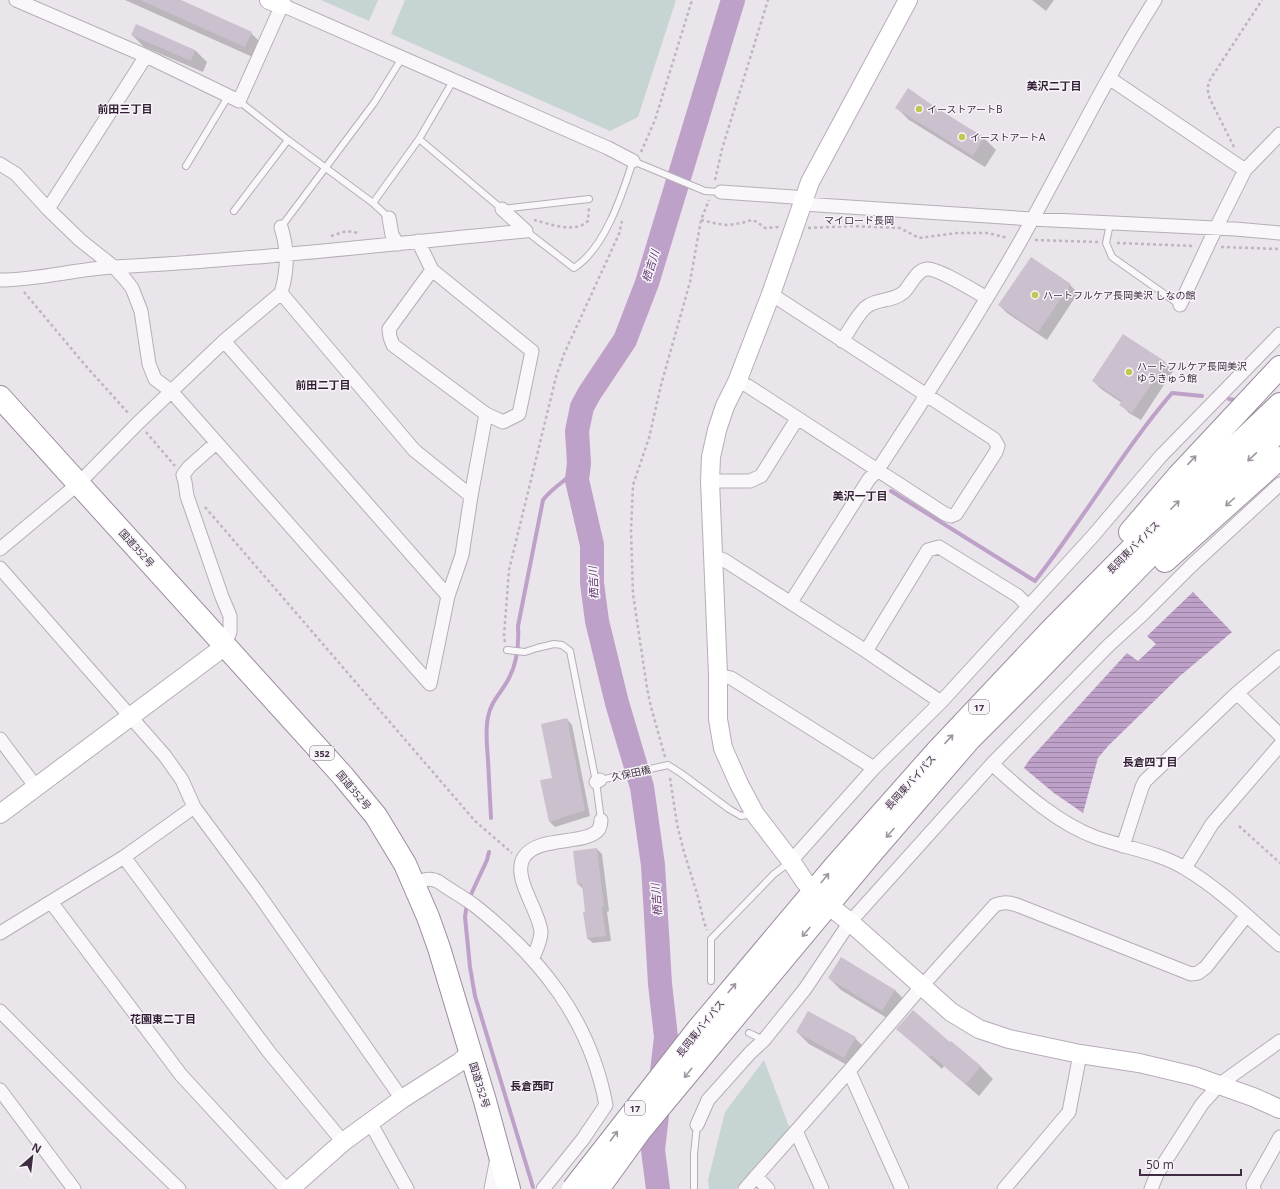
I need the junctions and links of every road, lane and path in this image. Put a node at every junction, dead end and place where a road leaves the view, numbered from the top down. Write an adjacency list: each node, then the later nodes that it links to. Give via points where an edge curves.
1 (16, 0): 8 (street)
2 (692, 0): 16 (path, via 655,120)
3 (768, 0): 21 (path, via 722,150)
4 (908, 0): 23 (street, via 810,182)
5 (1155, 0): 10 (street)
6 (1262, 0): 20 (path, via 1207,85 1210,98)
7 (275, 3): 9 (street); 12 (street)
8 (146, 56): 12 (street); 25 (street)
9 (402, 58): 11 (street); 19 (lane, via 374,103)
10 (1109, 78): 20 (street); 30 (street)
11 (453, 81): 14 (lane); 16 (street)
12 (234, 98): 15 (lane); 18 (lane)
13 (1280, 134): 20 (street)
14 (419, 138): 24 (lane); 26 (lane)
15 (288, 140): 19 (lane); 27 (lane)
16 (639, 162): 21 (lane, via 705,191); 37 (lane, via 611,221 594,248 582,263 574,268)
17 (0, 164): 25 (street, via 16,174)
18 (186, 166)
19 (326, 168): 24 (lane); 33 (lane)
20 (1246, 170): 35 (street)
21 (715, 192): 23 (street, via 793,197); 31 (path)
22 (589, 199): 26 (lane)
23 (803, 201): 30 (street); 54 (street)
24 (373, 203): 28 (lane)
25 (48, 209): 49 (street, via 80,240)
26 (502, 209): 37 (street)
27 (234, 211)
28 (389, 218): 44 (street, via 392,235)
29 (623, 219): 86 (path, via 619,234 556,377 509,570 504,636)
30 (1032, 219): 32 (street); 55 (street)
31 (701, 220): 34 (path, via 728,225 752,220 765,228); 97 (path, via 690,282 649,438 633,485 630,530 633,594 639,643)
32 (1110, 224): 35 (street); 56 (lane, via 1106,243 1112,258)
33 (281, 227): 48 (street)
34 (784, 227)
35 (1216, 228): 38 (street); 56 (street)
36 (802, 229): 39 (path, マイロード長岡, via 886,227 900,228 920,238 957,233 988,233)
37 (526, 231): 41 (street)
38 (1280, 233)
39 (1008, 238)
40 (1035, 240): 42 (path)
41 (418, 241): 44 (street); 50 (street)
42 (1097, 242)
43 (1115, 243): 45 (path)
44 (398, 244): 48 (street)
45 (1199, 246)
46 (1217, 247): 47 (path)
47 (1280, 249)
48 (287, 254): 49 (street); 53 (street)
49 (114, 267): 52 (street); 62 (street, via 132,288 141,311 149,364 155,379)
50 (432, 270): 66 (street, via 389,329 393,345); 66 (street, via 532,351 519,414 503,422)
51 (0, 280): 52 (street)
52 (15, 280): 68 (path, via 85,365)
53 (281, 292): 58 (street); 77 (street, via 414,450)
54 (771, 294): 59 (street); 61 (street)
55 (987, 298): 59 (street, via 941,273 927,269 920,271 903,292 875,302 864,309); 63 (street)
56 (1180, 305)
57 (1280, 334): 83 (street, via 1160,458)
58 (224, 341): 62 (street); 81 (street)
59 (842, 341): 63 (street)
60 (1280, 367): 84 (highway, 17, one-way to 60, via 1178,476)
61 (737, 382): 67 (street, via 748,386); 74 (street, via 717,430 711,457)
62 (171, 391): 68 (street); 70 (street)
63 (926, 396): 72 (street); 72 (street, via 994,439 998,446 956,514 945,514)
64 (0, 397): 75 (highway, 国道352号 / 352)
65 (1280, 404): 84 (highway, 長岡東バイパス / 17, one-way to 65, via 1190,490)
66 (486, 414): 77 (street)
67 (797, 419): 72 (street); 74 (street, via 760,476 750,480)
68 (138, 423): 73 (path); 75 (street)
69 (1280, 430): 102 (highway, 長岡東バイパス / 17, one-way to 102, via 1160,545 969,740)
70 (216, 443): 73 (street, via 189,467); 81 (street, via 430,684)
71 (1280, 458): 102 (highway, 17, one-way to 102, via 1124,598)
72 (877, 471): 82 (street, via 869,479)
73 (184, 479): 85 (street, via 189,503 230,616 230,632); 110 (path, via 220,526 475,821)
74 (710, 481): 79 (street)
75 (78, 484): 78 (street); 85 (highway, 国道352号 / 352)
76 (1280, 484): 96 (street, via 1109,645)
77 (471, 496): 81 (street, via 462,555)
78 (0, 548)
79 (712, 556): 82 (street, via 724,560); 89 (street)
80 (0, 568): 92 (street)
81 (448, 596)
82 (791, 602): 87 (street)
83 (1028, 606): 87 (street, via 1018,596 939,547 928,550); 91 (street)
84 (1051, 630): 126 (highway, 長岡東バイパス / 17, one-way to 84, via 835,866 937,751)
85 (225, 644): 92 (street); 114 (highway, 国道352号 / 352, via 376,816)
86 (507, 650): 99 (lane, via 525,652 554,644 562,645 570,651)
87 (866, 651): 91 (street)
88 (1280, 657): 90 (street)
89 (718, 675): 98 (street, via 731,678); 104 (street, via 718,719 723,748)
90 (1237, 692): 93 (street); 107 (street, via 1145,781)
91 (941, 702): 98 (street)
92 (131, 716): 100 (street); 101 (street, via 182,780)
93 (1280, 734)
94 (0, 739): 100 (street)
95 (1280, 745): 112 (street, via 1212,824)
96 (992, 764): 107 (street, via 1070,826); 117 (street)
97 (665, 765): 99 (lane, 久保田橋); 104 (lane, via 741,816); 119 (path, via 684,852)
98 (874, 768): 109 (street)
99 (598, 781): 105 (lane)
100 (36, 787): 103 (street)
101 (194, 808): 108 (street); 134 (street, via 257,892)
102 (912, 809): 126 (highway, 長岡東バイパス / 17, one-way to 126)
103 (0, 814)
104 (755, 814): 109 (street)
105 (601, 820): 110 (street, via 600,828 596,832 538,846 527,852)
106 (1239, 826): 111 (path)
107 (1124, 846): 112 (street)
108 (124, 857): 115 (street); 141 (street, via 269,1052)
109 (791, 861): 113 (street); 119 (lane, via 774,874)
110 (521, 862): 121 (street, via 523,880 541,931)
111 (1280, 863)
112 (1185, 868): 116 (street)
113 (805, 882)
114 (414, 883): 121 (street, via 433,879 499,926); 129 (highway, 国道352号 / 352, via 439,948)
115 (51, 902): 118 (street); 147 (street, via 181,1075)
116 (1246, 916): 120 (street); 123 (street, via 1206,967 1198,973 1191,974 1017,905 1002,902 995,906)
117 (844, 917): 123 (street); 127 (street, via 805,989)
118 (0, 933)
119 (711, 940): 122 (lane)
120 (1280, 945)
121 (533, 958): 140 (street, via 559,991 588,1041 601,1077 606,1105)
122 (711, 981)
123 (922, 986): 130 (street, via 951,1012 979,1029 1009,1039); 131 (street)
124 (0, 1011): 146 (street)
125 (749, 1033): 127 (lane)
126 (706, 1036): 153 (highway, 長岡東バイパス / 17, one-way to 126, bridge); 154 (highway, 長岡東バイパス / 17, one-way to 154, bridge)
127 (764, 1040): 137 (street, via 708,1100)
128 (1280, 1041): 132 (street)
129 (470, 1054): 134 (street); 142 (highway, 国道352号 / 352)
130 (1080, 1054): 132 (street, via 1139,1064); 160 (street, via 1069,1112)
131 (849, 1072): 138 (street); 159 (street)
132 (1220, 1084): 135 (street); 161 (street, via 1202,1104)
133 (0, 1090): 145 (street)
134 (402, 1099): 136 (street)
135 (1280, 1109)
136 (370, 1122): 141 (street); 149 (street)
137 (697, 1125): 155 (lane)
138 (796, 1132): 144 (street); 158 (street)
139 (1280, 1137): 162 (street, via 1253,1185)
140 (583, 1139): 143 (street); 152 (street)
141 (343, 1142): 148 (street)
142 (498, 1151): 150 (street); 151 (highway, 国道352号 / 352)
143 (593, 1151)
144 (756, 1176): 156 (street); 157 (street)
145 (74, 1189)
146 (179, 1189)
147 (286, 1189)
148 (290, 1189)
149 (407, 1189)
150 (491, 1189)
151 (509, 1189)
152 (543, 1189)
153 (573, 1189)
154 (598, 1189)
155 (694, 1189)
156 (745, 1189)
157 (768, 1189)
158 (822, 1189)
159 (902, 1189)
160 (1004, 1189)
161 (1151, 1189)
162 (1254, 1189)

